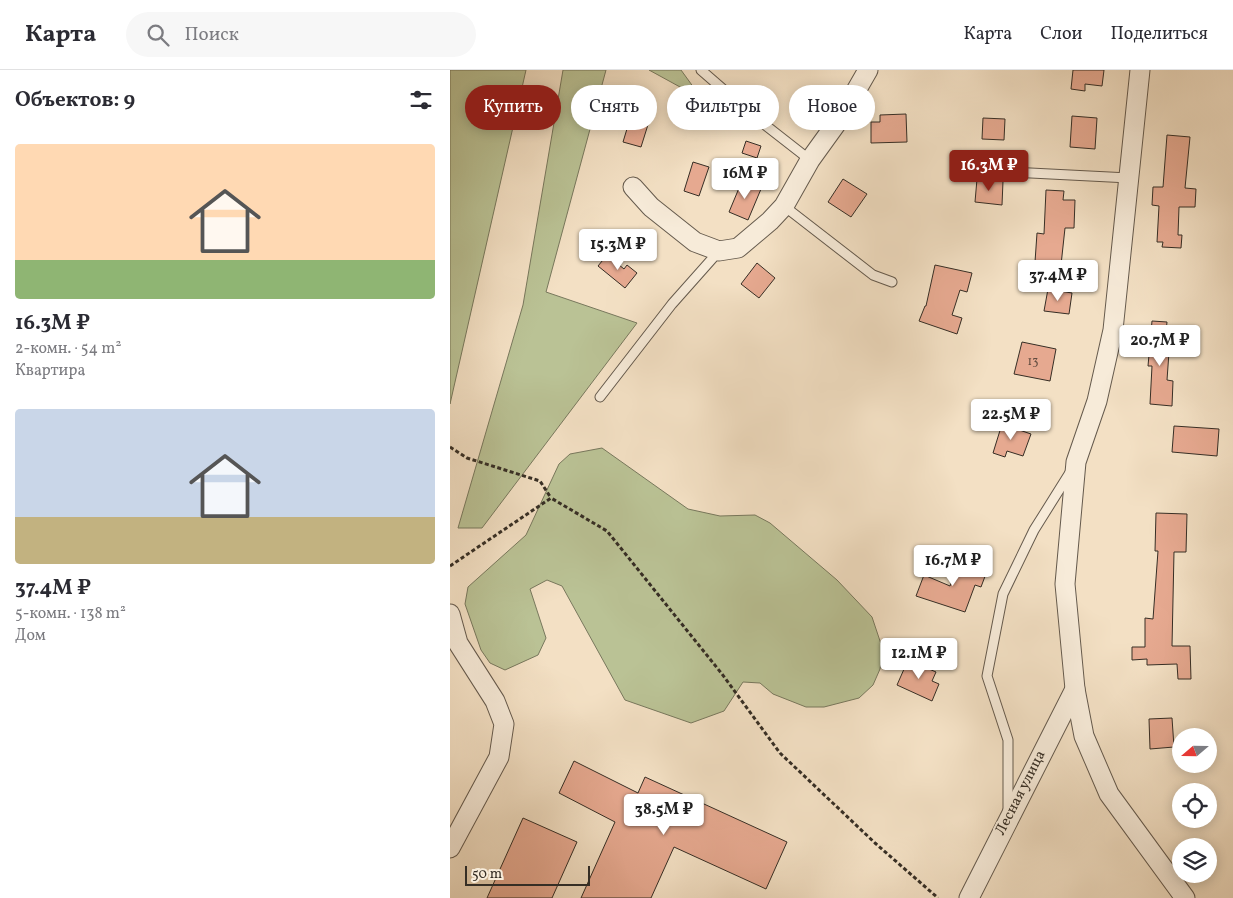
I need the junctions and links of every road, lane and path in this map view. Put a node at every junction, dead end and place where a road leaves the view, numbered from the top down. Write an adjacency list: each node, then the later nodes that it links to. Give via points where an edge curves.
1 (701, 70): 4 (lane)
2 (868, 70): 4 (street, via 842,117)
3 (1140, 70): 6 (street)
4 (810, 160): 8 (street)
5 (1012, 172): 6 (lane)
6 (1129, 178): 13 (street, via 1113,330 1097,401)
7 (633, 187): 9 (street, via 651,207 695,242)
8 (784, 206): 9 (street, via 738,248); 10 (lane, via 874,275)
9 (719, 251): 11 (lane, via 672,304)
10 (892, 282)
11 (600, 397)
12 (450, 447): 14 (path, via 467,458 540,481)
13 (1076, 462): 17 (street, via 1065,584); 18 (lane, via 1034,530 1003,594 987,676 1008,740)
14 (552, 498): 15 (path); 20 (path, via 607,531 780,752 874,843)
15 (450, 566)
16 (450, 614): 19 (street, via 458,643 495,701 504,724 499,757)
17 (1075, 689): 18 (street, Лесная улица); 22 (street, via 1084,736 1109,794)
18 (1008, 820): 21 (street, Лесная улица)
19 (450, 848)
20 (938, 898)
21 (969, 898)
22 (1185, 898)

